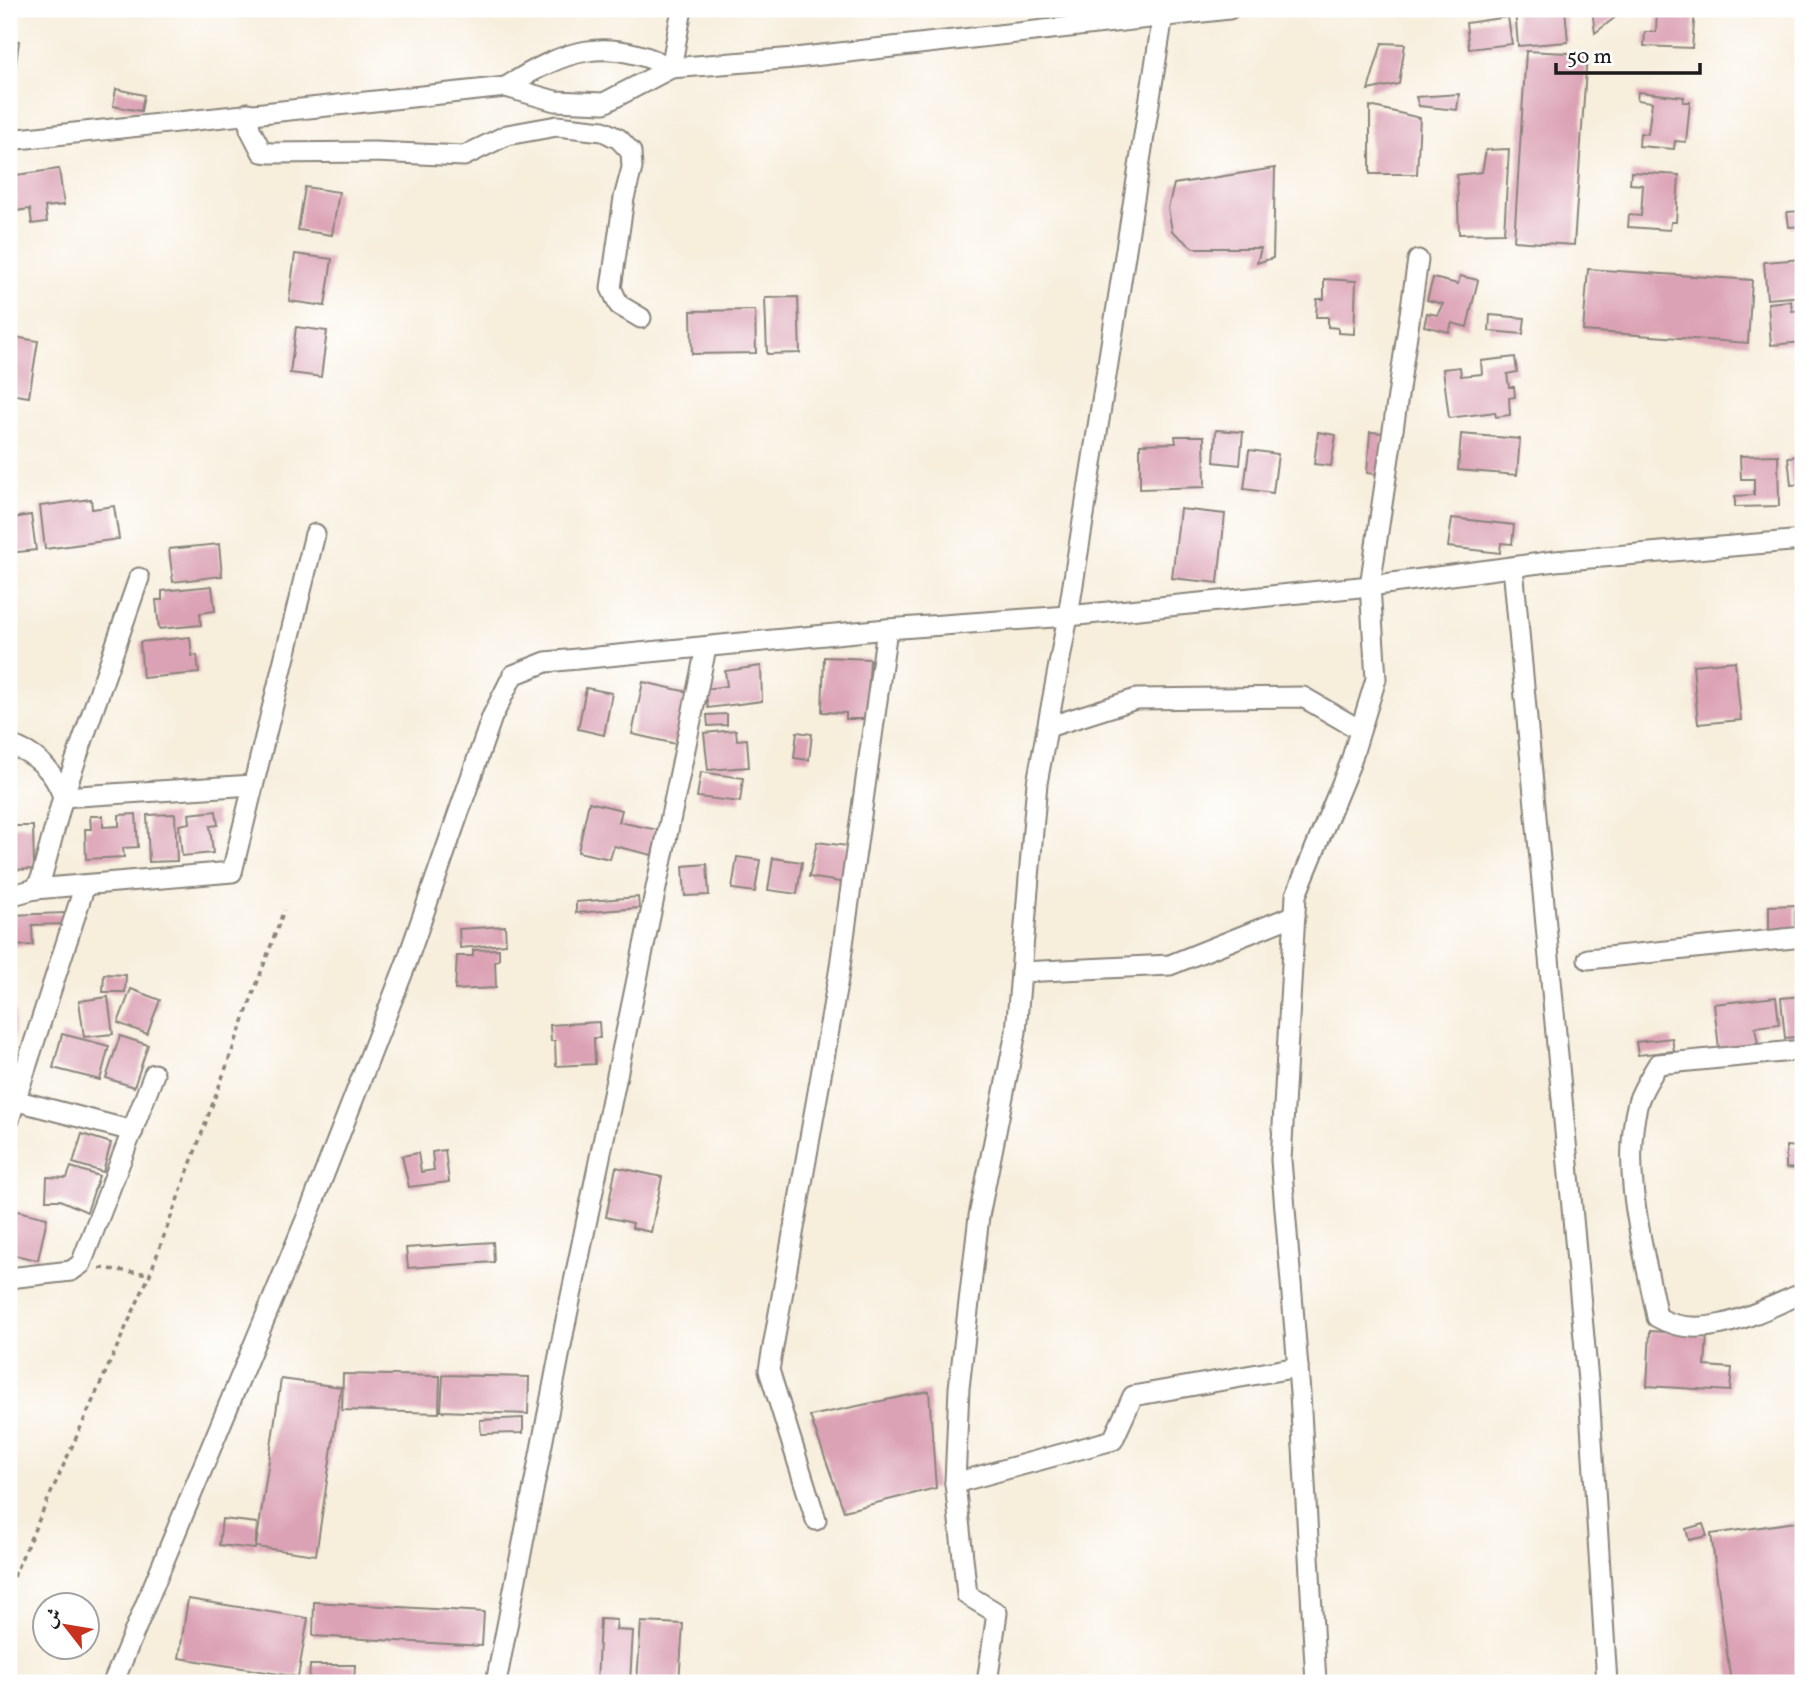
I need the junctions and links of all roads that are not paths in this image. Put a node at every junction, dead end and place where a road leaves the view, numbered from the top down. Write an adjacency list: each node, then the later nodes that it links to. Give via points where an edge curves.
1 (682, 9): 4 (street)
2 (1229, 9): 3 (street)
3 (1163, 13): 4 (street, via 795,58); 15 (street)
4 (671, 68): 5 (street, via 604,103 555,101); 5 (street, via 644,54 573,52 542,64)
5 (506, 87): 6 (street)
6 (248, 113): 7 (street); 9 (street, via 255,143 262,152 271,153 464,156 507,135 557,126 603,131 619,139 631,152 632,168 611,288 619,305)
7 (9, 140)
8 (1418, 260): 14 (street)
9 (641, 318)
10 (315, 534): 21 (street)
11 (1803, 540): 12 (street)
12 (1513, 567): 14 (street); 44 (street, via 1589,1392)
13 (139, 578): 22 (street)
14 (1370, 586): 15 (street); 19 (street, via 1376,679)
15 (1068, 616): 16 (street); 18 (street)
16 (887, 629): 17 (street); 39 (street, via 839,973 769,1370)
17 (706, 648): 40 (street, via 546,662 513,675 507,683 322,1180); 41 (street, via 565,1325)
18 (1048, 727): 19 (street, via 1136,699 1303,696); 29 (street, via 1037,783)
19 (1360, 730): 26 (street, via 1296,895)
20 (9, 745): 22 (street, via 41,762 58,782)
21 (253, 785): 22 (street); 23 (street, via 232,872)
22 (63, 797): 24 (street)
23 (85, 884): 24 (street); 32 (street)
24 (36, 889): 25 (street)
25 (9, 896)
26 (1295, 915): 29 (street, via 1170,965); 37 (street, via 1281,1160)
27 (1803, 934): 28 (street)
28 (1588, 959)
29 (1021, 972): 38 (street, via 1016,1032 979,1216 959,1388)
30 (1803, 1050): 36 (street, via 1658,1063 1639,1101 1633,1147 1636,1207 1657,1317 1685,1327 1731,1323)
31 (154, 1074): 34 (street)
32 (14, 1100): 33 (street); 34 (street)
33 (9, 1120)
34 (133, 1131): 35 (street, via 81,1264 71,1271)
35 (9, 1278)
36 (1803, 1293)
37 (1298, 1367): 38 (street, via 1133,1396 1113,1440); 43 (street)
38 (955, 1483): 42 (street, via 967,1595 997,1613)
39 (816, 1520)
40 (113, 1683)
41 (496, 1683)
42 (987, 1683)
43 (1316, 1683)
44 (1607, 1683)

